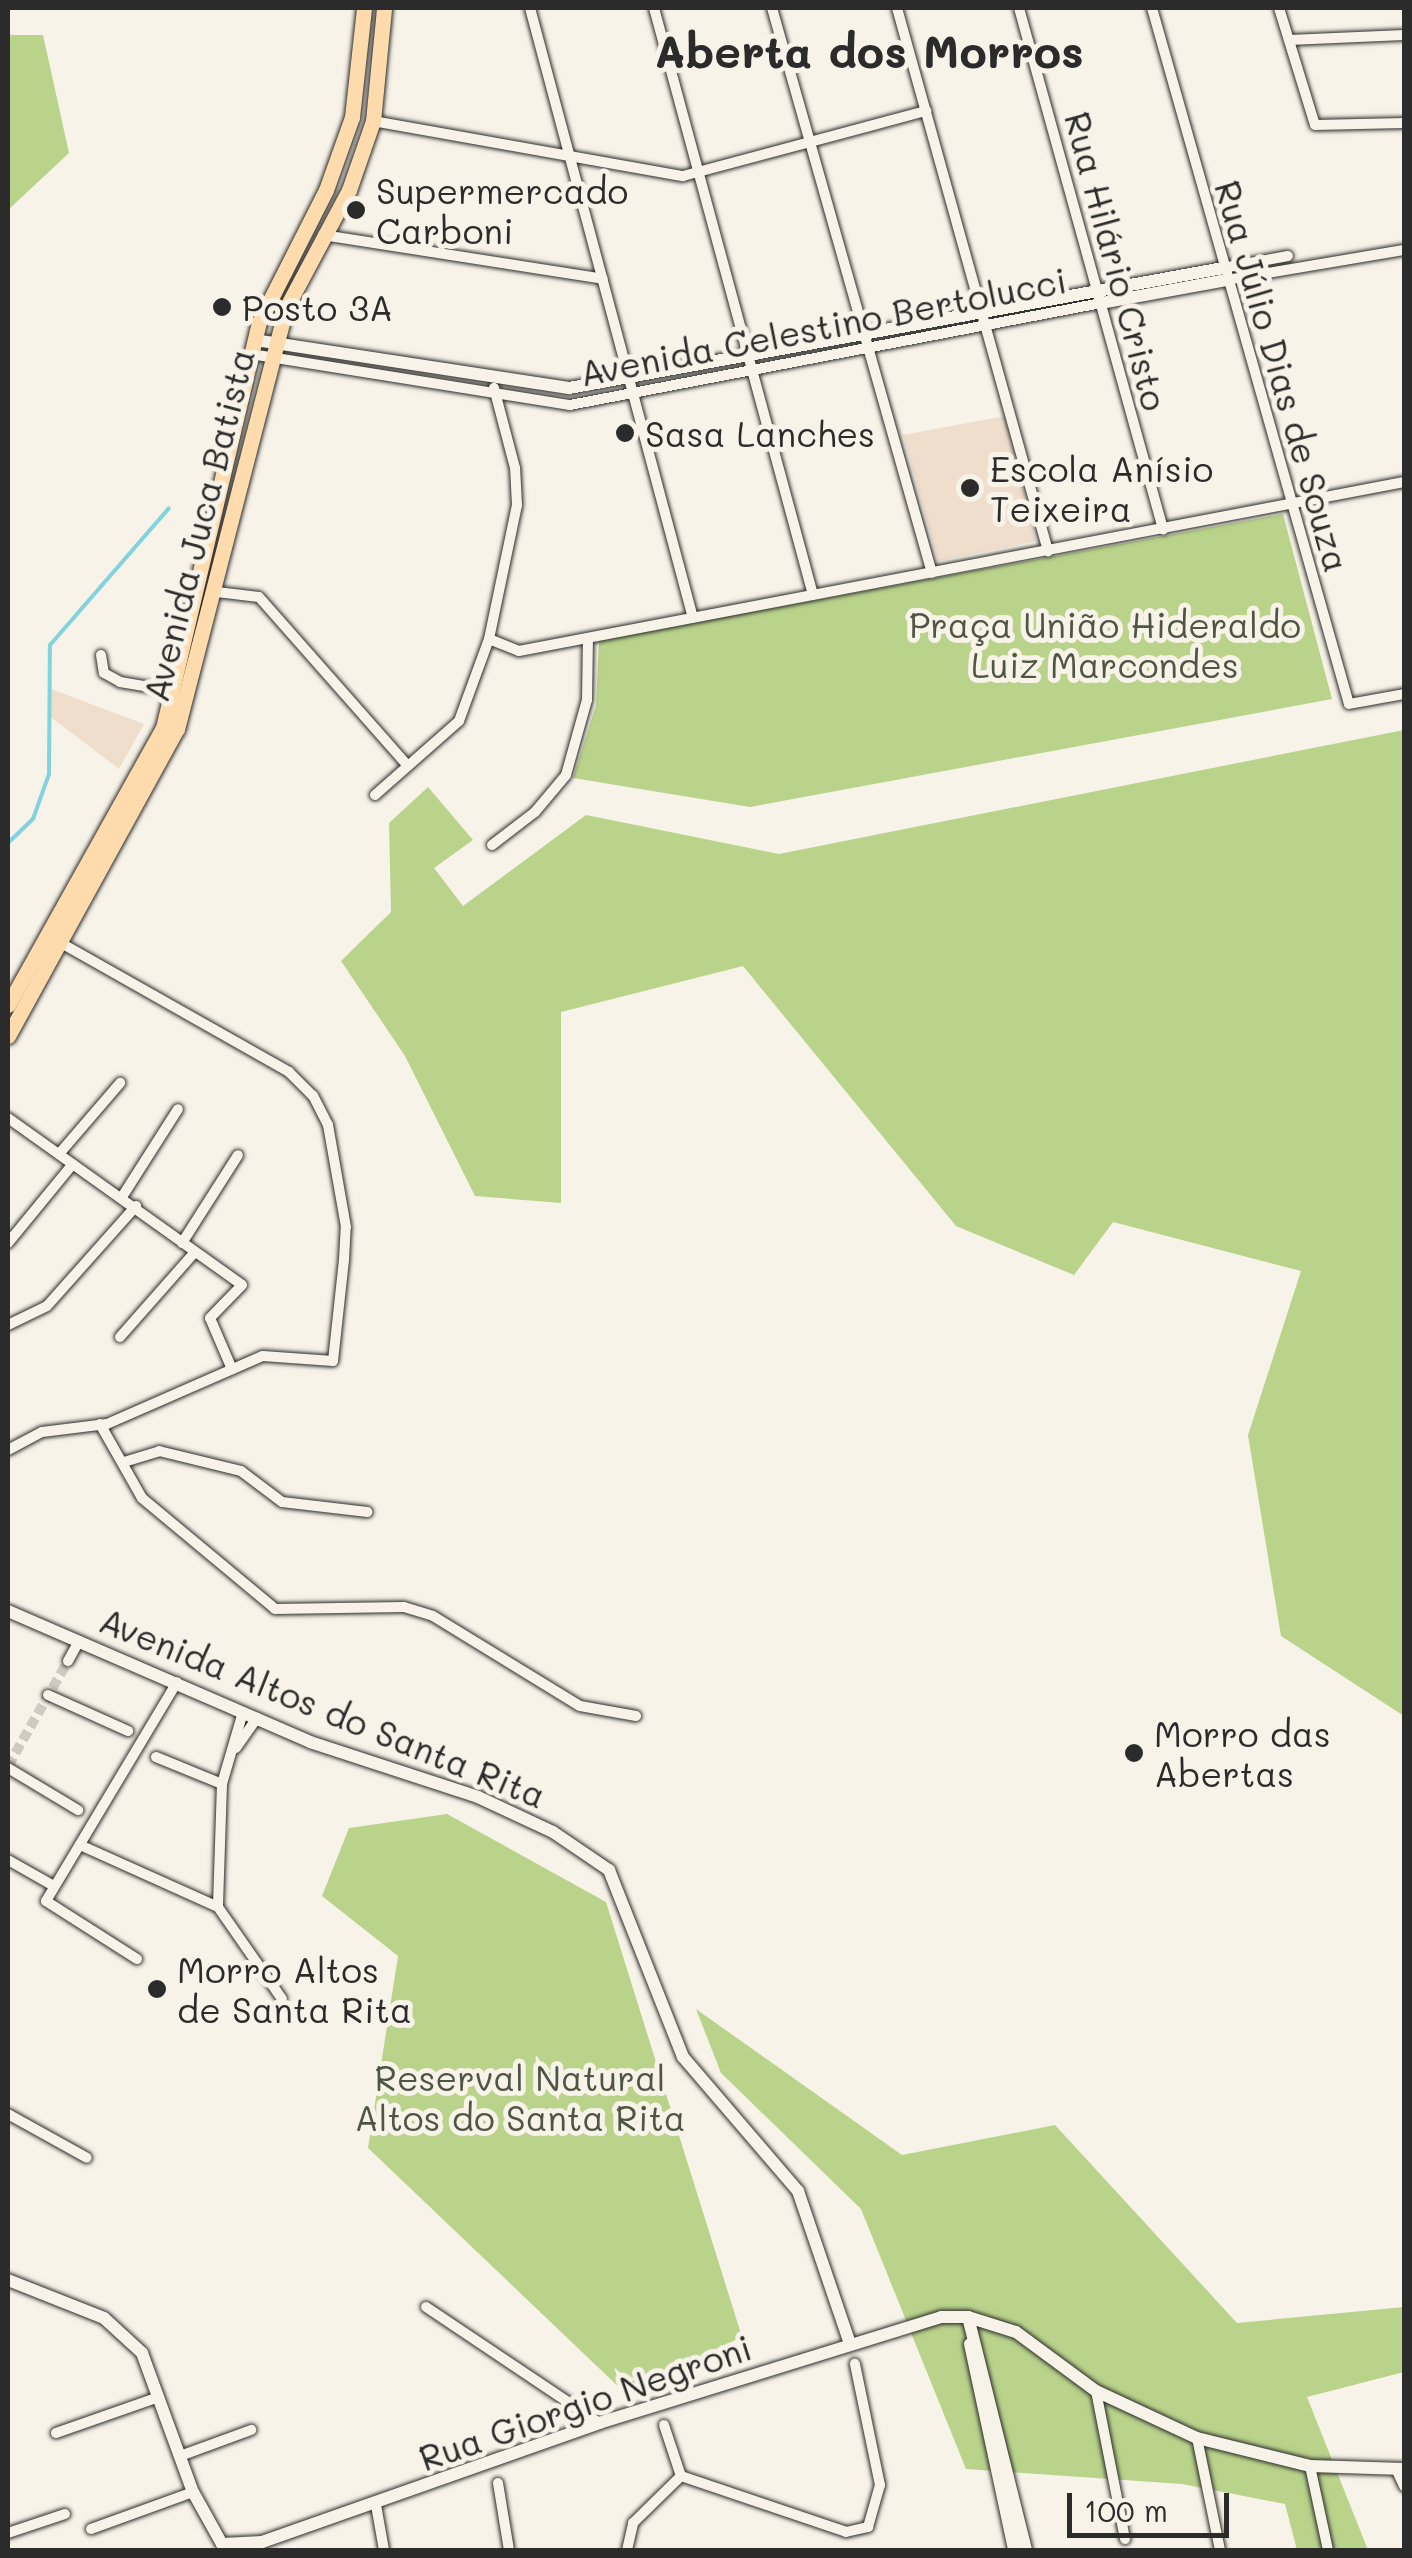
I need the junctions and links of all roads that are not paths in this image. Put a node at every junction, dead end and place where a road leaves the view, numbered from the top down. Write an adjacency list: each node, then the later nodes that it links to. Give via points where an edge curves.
1 (364, 8): 26 (main road, Avenida Juca Batista, via 352,117)
2 (384, 8): 13 (main road, Avenida Juca Batista)
3 (530, 8): 16 (street)
4 (654, 8): 17 (street)
5 (772, 8): 15 (street)
6 (897, 8): 12 (street)
7 (1018, 8): 23 (street, Rua Hilário Cristo)
8 (1152, 8): 21 (street, Rua Júlio Dias de Souza)
9 (1280, 8): 11 (street)
10 (1404, 35): 11 (street)
11 (1289, 40): 14 (street, via 1310,118 1320,127)
12 (926, 111): 15 (street); 24 (street)
13 (373, 121): 16 (street); 18 (main road, Avenida Juca Batista)
14 (1404, 123)
15 (810, 139): 17 (street); 25 (street)
16 (568, 158): 17 (street, via 683,176); 22 (street)
17 (700, 172): 28 (street)
18 (323, 235): 22 (street); 27 (main road, Avenida Juca Batista)
19 (1404, 250): 21 (street, Avenida Celestino Bertolucci)
20 (1288, 256): 21 (street, Avenida Celestino Bertolucci)
21 (1225, 274): 23 (street, Avenida Celestino Bertolucci); 34 (street, Rua Júlio Dias de Souza)
22 (603, 279): 30 (street)
23 (1099, 297): 24 (street, Avenida Celestino Bertolucci); 35 (street, Rua Hilário Cristo)
24 (984, 318): 25 (street, Avenida Celestino Bertolucci); 36 (street)
25 (867, 341): 28 (street, Avenida Celestino Bertolucci); 37 (street)
26 (253, 347): 27 (street, Avenida Celestino Bertolucci); 44 (main road, Avenida Juca Batista)
27 (273, 350): 29 (street, Avenida Celestino Bertolucci); 31 (street, Avenida Celestino Bertolucci); 38 (main road, Avenida Juca Batista)
28 (752, 361): 30 (street, Avenida Celestino Bertolucci); 32 (street, Avenida Celestino Bertolucci); 39 (street)
29 (493, 377): 30 (street, Avenida Celestino Bertolucci, via 569,388); 31 (street)
30 (631, 380): 32 (street)
31 (495, 393): 32 (street, Avenida Celestino Bertolucci, via 570,405); 42 (street, via 515,468 517,505)
32 (634, 395): 40 (street)
33 (1404, 482): 34 (street)
34 (1291, 504): 35 (street); 45 (street, Rua Júlio Dias de Souza, via 1349,704)
35 (1163, 529): 36 (street)
36 (1048, 551): 37 (street)
37 (932, 572): 39 (street)
38 (217, 592): 46 (street, via 259,597); 49 (main road, Avenida Juca Batista, via 157,775)
39 (813, 595): 40 (street)
40 (693, 618): 41 (street)
41 (588, 638): 42 (street, via 519,651); 48 (street, via 587,700 566,775 535,812)
42 (489, 639): 46 (street, via 459,720)
43 (101, 655): 44 (street, via 104,673 120,682)
44 (175, 691): 50 (main road, Avenida Juca Batista, via 136,778)
45 (1404, 694)
46 (408, 766): 47 (street)
47 (375, 794)
48 (492, 845)
49 (62, 942): 51 (main road, Avenida Juca Batista); 65 (street, via 289,1072 313,1096 328,1125 346,1227 333,1361 263,1356)
50 (8, 1005)
51 (8, 1036)
52 (120, 1083): 55 (street)
53 (178, 1109): 58 (street)
54 (8, 1118): 55 (street)
55 (59, 1154): 57 (street)
56 (238, 1155): 61 (street)
57 (73, 1164): 58 (street); 60 (street)
58 (122, 1198): 59 (street)
59 (136, 1206): 61 (street); 63 (street, via 47,1306)
60 (8, 1243)
61 (182, 1243): 62 (street)
62 (195, 1252): 64 (street); 65 (street, via 242,1285 210,1318)
63 (8, 1325)
64 (120, 1338)
65 (232, 1369): 66 (street)
66 (100, 1424): 67 (street, via 42,1432); 68 (street)
67 (8, 1450)
68 (124, 1462): 69 (street, via 159,1451 241,1471 282,1502); 76 (street, via 142,1498 165,1521 275,1609 404,1607 433,1616 580,1706)
69 (366, 1512)
70 (8, 1611): 71 (street, Avenida Altos do Santa Rita)
71 (79, 1641): 72 (street); 73 (street, Avenida Altos do Santa Rita)
72 (68, 1661)
73 (177, 1682): 75 (street, Avenida Altos do Santa Rita); 82 (street)
74 (48, 1696): 77 (street)
75 (250, 1715): 80 (street); 93 (street, Avenida Altos do Santa Rita, via 478,1796 553,1832 609,1870 684,2057 798,2191)
76 (636, 1716)
77 (128, 1731)
78 (156, 1757): 80 (street)
79 (8, 1768): 81 (street)
80 (222, 1784): 85 (street)
81 (78, 1810)
82 (80, 1845): 84 (street); 85 (street)
83 (8, 1860): 84 (street)
84 (54, 1886): 86 (street, via 48,1908)
85 (218, 1908): 87 (street)
86 (138, 1960)
87 (282, 1999)
88 (8, 2114): 89 (street)
89 (87, 2158)
90 (8, 2280): 96 (street, via 104,2318 142,2353)
91 (426, 2307): 97 (street)
92 (968, 2317): 93 (street, Rua Giorgio Negroni, via 921,2320); 95 (street, via 1016,2332); 114 (street)
93 (850, 2344): 97 (street, Rua Giorgio Negroni)
94 (855, 2364): 105 (street, via 880,2484 868,2527 846,2532)
95 (1096, 2391): 101 (street); 113 (street)
96 (160, 2397): 100 (street); 102 (street)
97 (599, 2424): 109 (street, Rua Giorgio Negroni)
98 (664, 2425): 105 (street)
99 (251, 2430): 102 (street)
100 (56, 2434)
101 (1197, 2438): 103 (street); 119 (street)
102 (180, 2456): 108 (street)
103 (1310, 2466): 104 (street); 120 (street)
104 (1401, 2470): 107 (street)
105 (681, 2476): 118 (street, via 632,2523)
106 (498, 2483): 117 (street)
107 (1404, 2486)
108 (193, 2492): 111 (street); 115 (street)
109 (376, 2506): 115 (street, Rua Giorgio Negroni, via 262,2542); 116 (street)
110 (65, 2514): 112 (street)
111 (91, 2529)
112 (8, 2533)
113 (1126, 2539)
114 (1019, 2545)
115 (222, 2547)
116 (384, 2550)
117 (509, 2550)
118 (627, 2550)
119 (1220, 2550)
120 (1328, 2550)

